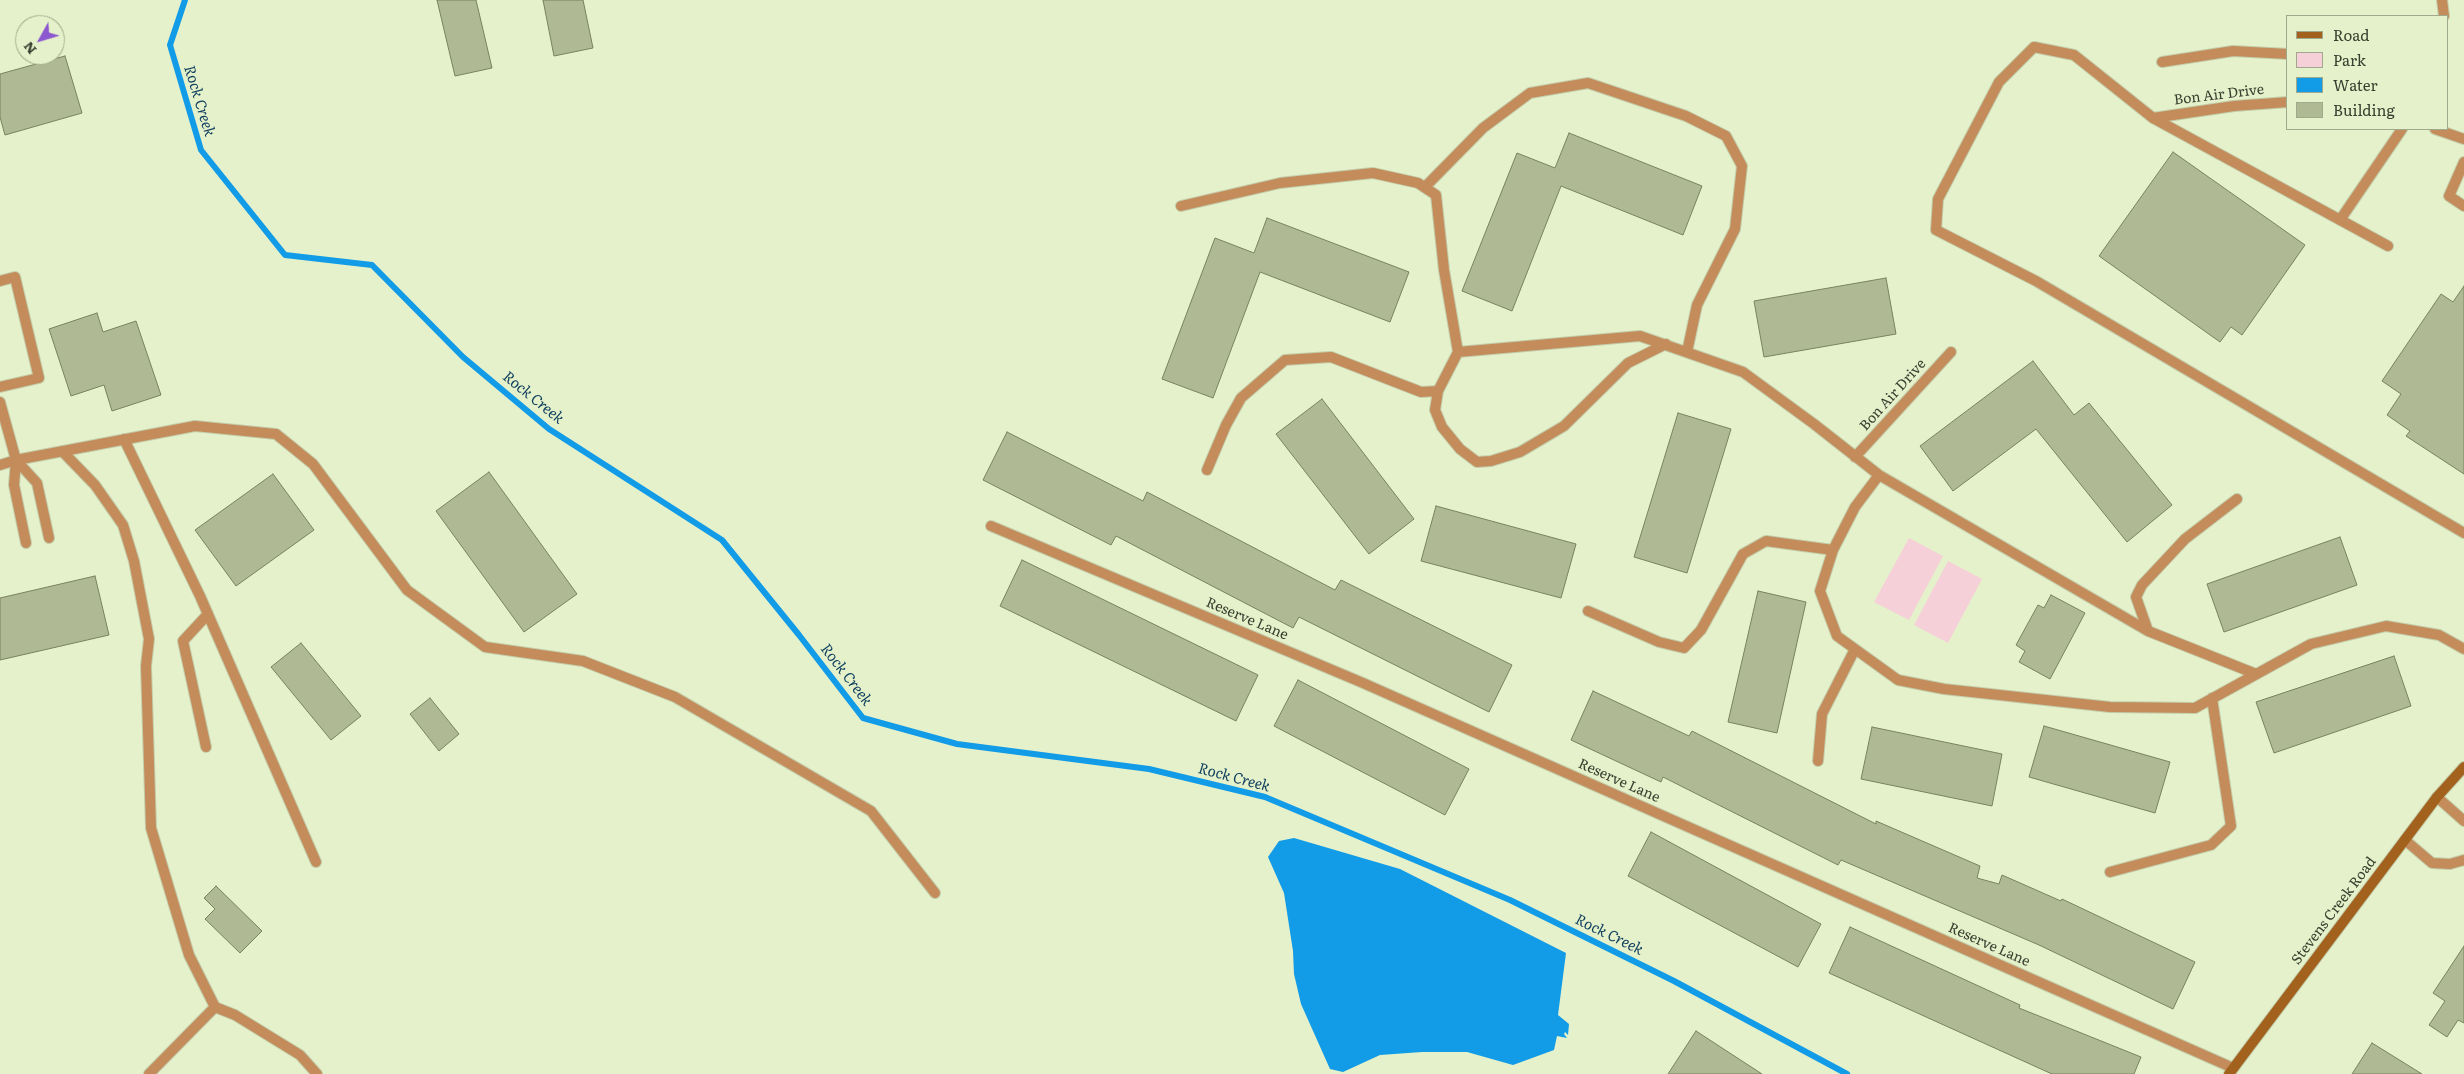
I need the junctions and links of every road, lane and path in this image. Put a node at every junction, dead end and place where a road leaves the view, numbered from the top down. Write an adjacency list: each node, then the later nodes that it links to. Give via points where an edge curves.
1 (2442, 0): 2 (street)
2 (2444, 15)
3 (2286, 54): 4 (street, via 2234,52)
4 (2162, 62)
5 (2286, 102): 6 (street, Bon Air Drive)
6 (2153, 118): 14 (street); 33 (street, via 2074,55 2034,47 1999,82 1938,199 1936,230 2036,281)
7 (2401, 130): 14 (street)
8 (2438, 130): 9 (street)
9 (2464, 139)
10 (2464, 162): 13 (street, via 2449,196)
11 (1425, 187): 12 (street, via 1373,173 1332,176 1280,182); 18 (street, via 1436,195); 19 (street, via 1483,128 1530,93 1588,83 1686,116 1726,136 1742,166 1735,229 1697,305)
12 (1182, 206)
13 (2464, 206)
14 (2340, 220): 15 (street)
15 (2388, 246)
16 (0, 281): 21 (street, via 15,276 39,378)
17 (1666, 344): 18 (street, via 1640,336); 19 (street); 22 (street, via 1628,362 1564,426 1520,452 1491,461 1477,462 1460,449 1442,427 1435,410)
18 (1458, 352): 22 (street)
19 (1687, 352): 26 (street, via 1743,372)
20 (1951, 352): 26 (street, Bon Air Drive)
21 (0, 387)
22 (1438, 391): 29 (street, via 1421,392 1331,357 1285,360 1241,398)
23 (0, 402): 27 (street)
24 (124, 439): 25 (street); 38 (street); 53 (street, via 195,426 276,434 313,464 407,590 485,648 583,660 675,697 871,811)
25 (62, 451): 27 (street); 54 (street, via 95,485 123,525 134,562 149,639 146,666 151,828 189,955)
26 (1855, 457): 30 (street)
27 (16, 460): 28 (street); 34 (street, via 37,484); 35 (street, via 14,485)
28 (0, 465)
29 (1207, 470)
30 (1878, 475): 36 (street, via 1855,507); 39 (street)
31 (2237, 499): 39 (street, via 2185,539 2142,585 2136,597)
32 (991, 526): 55 (street, Reserve Lane, via 1363,683)
33 (2464, 533)
34 (49, 538)
35 (26, 543)
36 (1833, 550): 37 (street, via 1766,541 1743,554 1701,630 1684,648 1659,642); 40 (street, via 1820,591 1837,636)
37 (1588, 611)
38 (208, 614): 44 (street, via 184,641); 51 (street)
39 (2148, 631): 42 (street)
40 (1855, 649): 43 (street, via 1898,680 1944,689 2110,707 2195,708); 45 (street, via 1822,714)
41 (2464, 650): 42 (street, via 2439,635 2386,626 2311,644)
42 (2256, 674): 43 (street)
43 (2212, 698): 52 (street, via 2231,826 2211,845)
44 (206, 747)
45 (1818, 761)
46 (2464, 767): 47 (street, Stevens Creek Road)
47 (2437, 797): 48 (street); 49 (street, Stevens Creek Road)
48 (2464, 821)
49 (2405, 840): 50 (street, via 2432,863 2450,864); 55 (street, Stevens Creek Road)
50 (2464, 860)
51 (316, 862)
52 (2110, 872)
53 (935, 893)
54 (215, 1007): 56 (street); 57 (street, via 235,1015 300,1055)
55 (2231, 1071)
56 (149, 1074)
57 (317, 1074)

